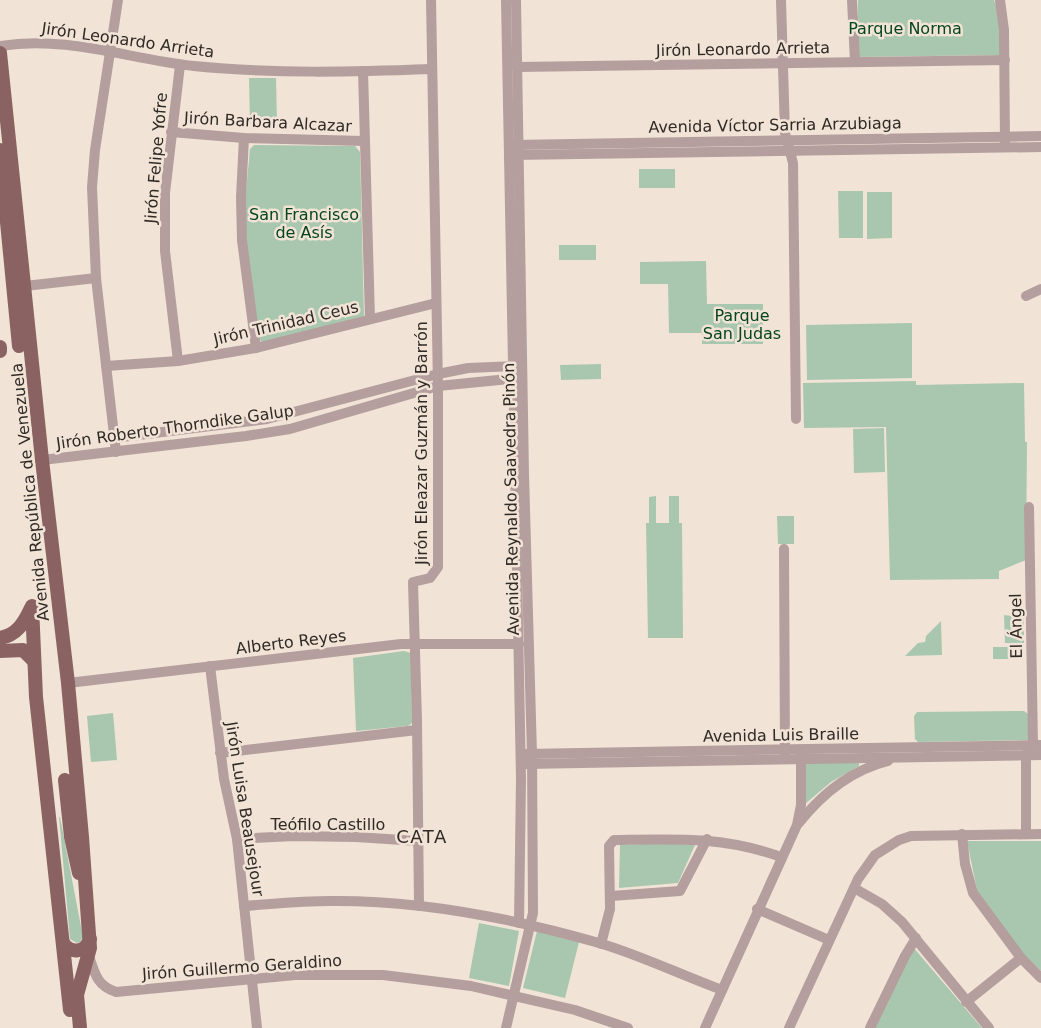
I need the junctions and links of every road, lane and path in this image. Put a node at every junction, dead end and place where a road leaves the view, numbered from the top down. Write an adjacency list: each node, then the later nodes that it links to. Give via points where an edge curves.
1 (118, 0): 9 (street)
2 (431, 0): 16 (street, Jirón Eleazar Guzmán y Barrón)
3 (506, 0): 26 (street, Avenida Reynaldo Saavedra Pinón)
4 (516, 0): 15 (street, Avenida Reynaldo Saavedra Pinón)
5 (781, 0): 13 (street)
6 (852, 0): 12 (street)
7 (1000, 0): 11 (street)
8 (0, 46): 9 (street, Jirón Leonardo Arrieta, via 36,42)
9 (110, 52): 14 (street, Jirón Leonardo Arrieta); 29 (street, via 93,167)
10 (0, 53): 30 (main road, Avenida República de Venezuela)
11 (1005, 60): 12 (street, Jirón Leonardo Arrieta); 23 (street)
12 (855, 62): 13 (street, Jirón Leonardo Arrieta)
13 (784, 63): 15 (street, Jirón Leonardo Arrieta); 21 (street)
14 (180, 64): 17 (street, Jirón Leonardo Arrieta, via 232,69); 18 (street, Jirón Felipe Yofre)
15 (517, 67): 26 (street, Avenida Reynaldo Saavedra Pinón)
16 (432, 69): 17 (street, Jirón Leonardo Arrieta); 33 (street, Jirón Eleazar Guzmán y Barrón)
17 (363, 71): 22 (street)
18 (171, 132): 20 (street, Jirón Barbara Alcazar); 39 (street, Jirón Felipe Yofre, via 165,251)
19 (1041, 136): 23 (street, Avenida Víctor Sarria Arzubiaga)
20 (244, 138): 22 (street, Jirón Barbara Alcazar); 38 (street, via 242,240)
21 (787, 139): 23 (street, Avenida Víctor Sarria Arzubiaga); 26 (street, Avenida Víctor Sarria Arzubiaga); 27 (street)
22 (364, 141): 36 (street)
23 (1005, 142): 24 (street, Avenida Víctor Sarria Arzubiaga); 27 (street, Avenida Víctor Sarria Arzubiaga)
24 (1041, 147)
25 (0, 150): 28 (main road, Avenida República de Venezuela)
26 (514, 150): 27 (street, Avenida Víctor Sarria Arzubiaga); 40 (street, Avenida Reynaldo Saavedra Pinón)
27 (791, 151): 47 (street)
28 (11, 271): 30 (main road); 35 (main road, Avenida República de Venezuela)
29 (96, 278): 30 (street); 41 (street)
30 (25, 286): 50 (main road, Avenida República de Venezuela)
31 (1041, 288): 32 (street)
32 (1026, 296)
33 (436, 303): 36 (street, Jirón Trinidad Ceus); 42 (street, Jirón Eleazar Guzmán y Barrón)
34 (0, 314): 35 (main road)
35 (15, 314): 37 (main road, Avenida República de Venezuela)
36 (370, 319): 38 (street, Jirón Trinidad Ceus)
37 (18, 346)
38 (256, 348): 39 (street, Jirón Trinidad Ceus)
39 (178, 361): 41 (street, Jirón Trinidad Ceus)
40 (517, 365): 42 (street, Jirón Roberto Thorndike Galup); 43 (street, Avenida Reynaldo Saavedra Pinón)
41 (106, 366): 48 (street)
42 (438, 374): 44 (street, Jirón Eleazar Guzmán y Barrón); 45 (street, Jirón Roberto Thorndike Galup)
43 (518, 378): 44 (street, Jirón Roberto Thorndike Galup); 56 (street, Avenida Reynaldo Saavedra Pinón); 69 (street, Avenida Reynaldo Saavedra Pinón)
44 (438, 386): 46 (street, Jirón Roberto Thorndike Galup); 55 (street, Jirón Eleazar Guzmán y Barrón, via 438,567 430,578 413,582)
45 (337, 401): 46 (street); 48 (street, Jirón Roberto Thorndike Galup, via 267,419)
46 (342, 415): 49 (street, Jirón Roberto Thorndike Galup, via 268,432)
47 (796, 419)
48 (114, 438): 49 (street)
49 (116, 452): 50 (street, Jirón Roberto Thorndike Galup)
50 (42, 460): 60 (main road, Avenida República de Venezuela)
51 (1029, 507): 53 (street, El Ángel)
52 (784, 549): 64 (street)
53 (1036, 620): 62 (street, El Ángel)
54 (0, 638): 58 (main road, Avenida República de Venezuela, via 18,630 32,606)
55 (415, 643): 56 (street, Alberto Reyes); 59 (street, Alberto Reyes); 61 (street, Jirón Eleazar Guzmán y Barrón)
56 (519, 644): 69 (street, Avenida Reynaldo Saavedra Pinón)
57 (0, 651): 58 (main road, via 23,650)
58 (33, 660): 70 (main road, Avenida República de Venezuela)
59 (210, 666): 60 (street, Alberto Reyes); 63 (street, Jirón Luisa Beausejour)
60 (68, 683): 71 (main road, Avenida República de Venezuela)
61 (417, 730): 63 (street); 80 (street, Jirón Eleazar Guzmán y Barrón)
62 (1037, 745): 65 (street, Avenida Luis Braille); 66 (street)
63 (220, 753): 78 (street, Jirón Luisa Beausejour)
64 (785, 754): 65 (street, Avenida Luis Braille); 69 (street, Avenida Luis Braille)
65 (801, 754): 68 (street, Avenida Luis Braille); 74 (street)
66 (1026, 755): 67 (street, Avenida Luis Braille); 68 (street, Avenida Luis Braille); 76 (street)
67 (1041, 755)
68 (902, 758): 74 (street, via 844,780)
69 (526, 759): 88 (street, Avenida Reynaldo Saavedra Pinón); 89 (street, Avenida Reynaldo Saavedra Pinón)
70 (44, 763): 71 (main road, via 57,779); 73 (main road, Avenida República de Venezuela)
71 (71, 776): 72 (main road, Avenida República de Venezuela); 83 (main road, Avenida República de Venezuela)
72 (68, 811): 73 (main road, via 58,804); 83 (main road, Avenida República de Venezuela, via 73,853)
73 (50, 813): 93 (main road, Avenida República de Venezuela)
74 (797, 825): 81 (street)
75 (962, 834): 76 (street); 82 (street, via 898,840 875,855); 96 (street, via 973,893)
76 (1026, 834): 77 (street)
77 (1041, 834)
78 (237, 839): 80 (street, Teófilo Castillo, via 356,837); 85 (street, Jirón Luisa Beausejour)
79 (707, 839): 81 (street); 84 (street, via 680,891); 84 (street, via 614,840 609,846)
80 (418, 841): 86 (street, Jirón Eleazar Guzmán y Barrón)
81 (781, 857): 87 (street)
82 (854, 888): 90 (street, via 891,911); 92 (street)
83 (86, 891): 91 (main road, Avenida República de Venezuela)
84 (611, 896): 94 (street)
85 (244, 906): 86 (street, via 330,901); 98 (street, Jirón Luisa Beausejour)
86 (419, 906): 88 (street)
87 (758, 909): 92 (street); 99 (street)
88 (519, 923): 89 (street)
89 (531, 925): 94 (street); 100 (street, Avenida Reynaldo Saavedra Pinón)
90 (916, 938): 101 (street); 109 (street)
91 (90, 939): 93 (main road, via 78,951); 95 (main road, Avenida República de Venezuela)
92 (829, 940): 108 (street)
93 (63, 943): 102 (main road, Avenida República de Venezuela)
94 (601, 944): 99 (street)
95 (89, 956): 98 (street, Jirón Guillermo Geraldino, via 104,988 116,992); 103 (main road, Avenida República de Venezuela, via 78,987)
96 (1021, 958): 97 (street); 101 (street)
97 (1041, 978)
98 (252, 979): 100 (street, Jirón Guillermo Geraldino, via 383,975); 104 (street, Jirón Luisa Beausejour)
99 (722, 990): 107 (street)
100 (514, 995): 105 (street, Avenida Reynaldo Saavedra Pinón); 106 (street, Jirón Guillermo Geraldino)
101 (966, 1002): 110 (street)
102 (71, 1028)
103 (80, 1028)
104 (257, 1028)
105 (506, 1028)
106 (628, 1028)
107 (705, 1028)
108 (789, 1028)
109 (870, 1028)
110 (989, 1028)

